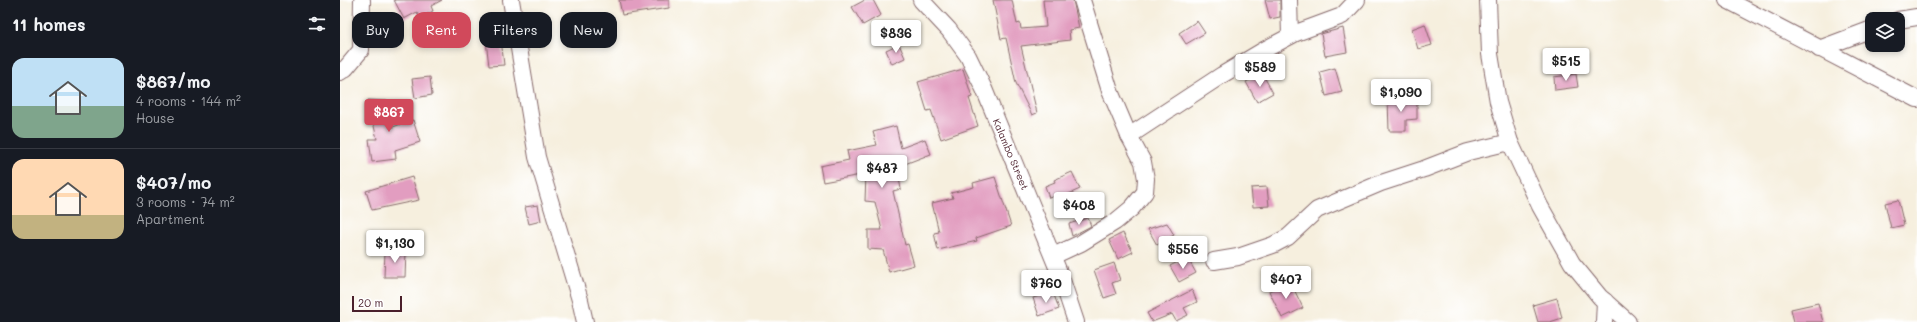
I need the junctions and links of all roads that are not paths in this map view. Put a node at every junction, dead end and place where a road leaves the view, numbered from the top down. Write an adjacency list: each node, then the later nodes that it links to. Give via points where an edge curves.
1 (362, 0): 14 (street, via 361,50)
2 (511, 0): 21 (street, via 537,157)
3 (921, 0): 18 (street, Kalambo Street, via 949,30 968,56)
4 (1082, 0): 16 (street, via 1110,91)
5 (1289, 0): 12 (street)
6 (1357, 0): 12 (street, via 1342,16)
7 (1488, 0): 17 (street, via 1490,54 1498,102)
8 (1733, 1): 13 (street)
9 (1917, 16): 10 (street)
10 (1905, 19)
11 (1865, 32): 13 (street)
12 (1290, 36): 16 (street, via 1222,75)
13 (1820, 49): 15 (street)
14 (340, 72)
15 (1917, 99)
16 (1129, 136): 18 (street, via 1143,162 1145,192 1132,208 1115,222 1081,243)
17 (1510, 142): 19 (street, via 1468,152 1381,183 1317,210 1288,237 1273,245); 20 (street, via 1540,206 1572,263)
18 (1053, 256): 22 (street, Kalambo Street)
19 (1214, 262)
20 (1605, 301): 23 (street); 24 (street)
21 (585, 322)
22 (1076, 322)
23 (1604, 322)
24 (1628, 322)

